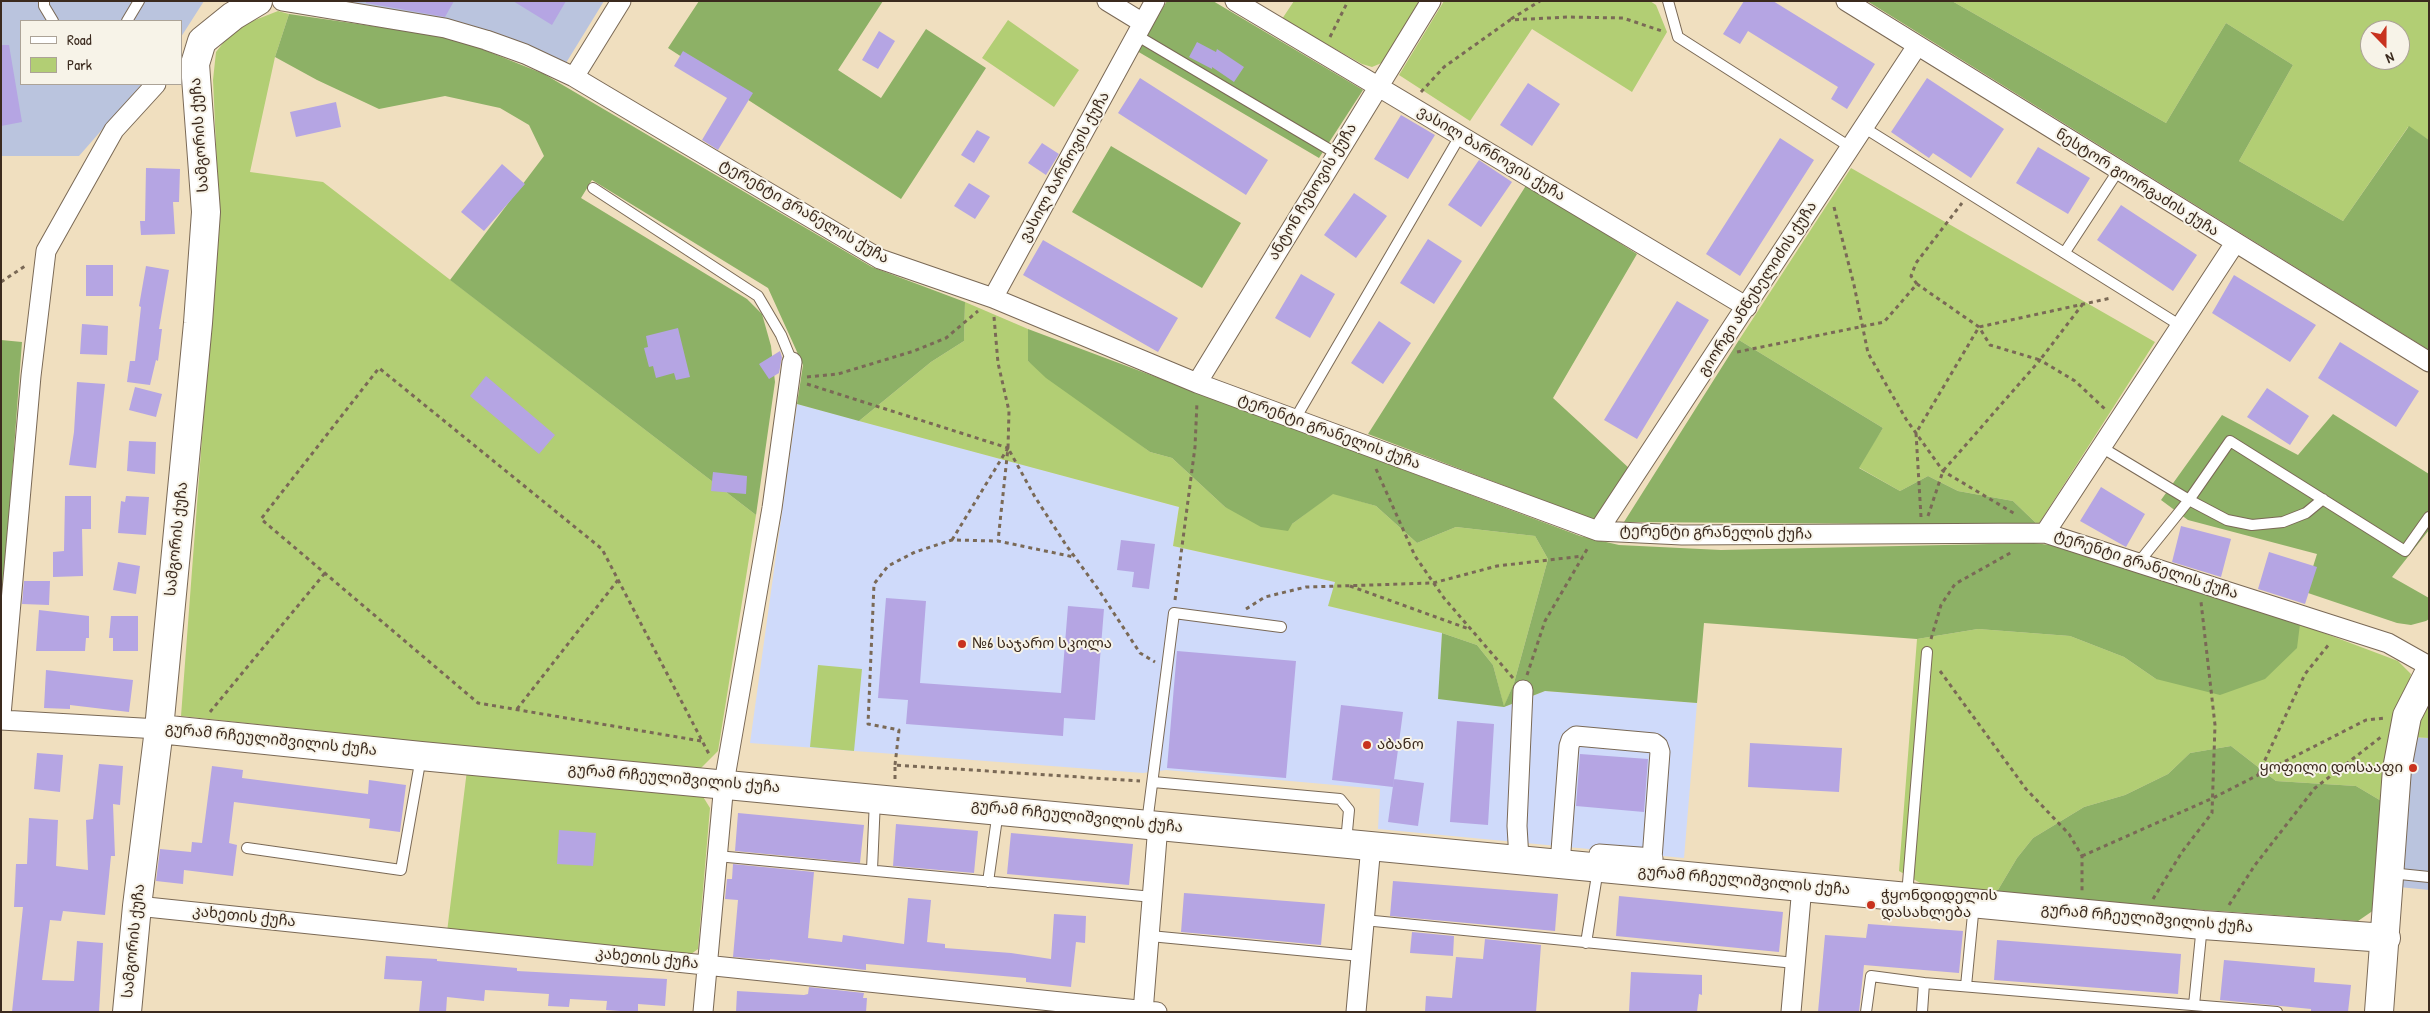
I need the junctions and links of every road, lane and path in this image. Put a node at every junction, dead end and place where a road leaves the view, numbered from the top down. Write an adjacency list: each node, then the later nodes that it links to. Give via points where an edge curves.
1 (44, 1): 14 (lane)
2 (139, 1): 15 (lane)
3 (258, 1): 21 (street, სამგორის ქუჩა, via 202,41)
4 (282, 1): 22 (street, ტერენტი გრანელის ქუჩა, via 445,28 525,54)
5 (621, 1): 22 (street)
6 (1107, 1): 17 (street)
7 (1155, 1): 17 (street, ვასილ ბარნოვის ქუჩა)
8 (1235, 1): 20 (street, ვასილ ბარნოვის ქუჩა)
9 (1348, 1): 20 (path)
10 (1431, 1): 24 (street, ანტონ ჩეხოვის ქუჩა)
11 (1540, 1): 16 (path)
12 (1668, 1): 18 (lane)
13 (1846, 1): 19 (street, ნესტორ გიორგაძის ქუჩა)
14 (52, 20)
15 (128, 20)
16 (1510, 20): 18 (path, via 1568,16 1623,18); 25 (path, via 1444,66)
17 (1140, 29): 29 (lane); 40 (street, ვასილ ბარნოვის ქუჩა)
18 (1678, 37): 28 (lane)
19 (1917, 46): 26 (street, გიორგი ანწეხელიძის ქუჩა); 30 (street, ნესტორ გიორგაძის ქუჩა)
20 (1322, 53): 24 (street, ვასილ ბარნოვის ქუჩა)
21 (188, 66): 88 (street, სამგორის ქუჩა, via 206,212)
22 (574, 77): 40 (street, ტერენტი გრანელის ქუჩა, via 880,259)
23 (155, 85): 35 (street, via 114,130)
24 (1378, 86): 25 (street, ვასილ ბარნოვის ქუჩა); 29 (street, ანტონ ჩეხოვის ქუჩა)
25 (1409, 105): 27 (street, ვასილ ბარნოვის ქუჩა)
26 (1863, 127): 28 (street, გიორგი ანწეხელიძის ქუჩა); 33 (lane)
27 (1460, 136): 42 (street, ვასილ ბარნოვის ქუჩა); 51 (lane)
28 (1850, 147): 31 (street, გიორგი ანწეხელიძის ქუჩა)
29 (1336, 154): 50 (street, ანტონ ჩეხოვის ქუჩა)
30 (2118, 171): 34 (street, ნესტორ გიორგაძის ქუჩა); 36 (lane)
31 (1827, 182): 42 (street, გიორგი ანწეხელიძის ქუჩა); 43 (path)
32 (592, 188): 49 (lane, via 758,296 781,335)
33 (1970, 193): 36 (lane); 38 (path, via 1916,263 1911,276)
34 (2235, 243): 44 (street); 48 (street, ნესტორ გიორგაძის ქუჩა)
35 (46, 251): 37 (path); 85 (street, via 31,376)
36 (2065, 252): 39 (lane)
37 (1, 282)
38 (1917, 284): 43 (path, via 1884,322); 45 (path)
39 (2132, 294): 41 (path); 44 (lane)
40 (993, 298): 49 (path, via 946,338 922,348 838,374); 50 (street, ტერენტი გრანელის ქუჩა); 56 (path, via 998,363 1009,411)
41 (2083, 304): 45 (path); 47 (path)
42 (1747, 307): 46 (street, გიორგი ანწეხელიძის ქუჩა)
43 (1863, 326): 46 (path); 53 (path, via 1868,353)
44 (2181, 326): 52 (street)
45 (1979, 327): 47 (path, via 1990,346); 53 (path)
46 (1714, 356): 61 (street, გიორგი ანწეხელიძის ქუჩა)
47 (2040, 360): 52 (path, via 2075,380); 57 (path)
48 (2429, 362)
49 (791, 370): 56 (path); 95 (street, via 772,508)
50 (1197, 383): 51 (street, ტერენტი გრანელის ქუჩა); 74 (path, via 1195,446)
51 (1295, 419): 54 (street, ტერენტი გრანელის ქუჩა)
52 (2119, 421): 55 (street)
53 (1916, 433): 57 (path); 63 (path)
54 (1366, 445): 61 (street, ტერენტი გრანელის ქუჩა); 72 (path, via 1415,556)
55 (2101, 447): 58 (lane); 62 (street)
56 (1008, 448): 64 (path); 65 (path); 67 (path)
57 (1944, 471): 62 (path); 63 (path)
58 (2189, 500): 59 (lane, via 2227,520 2252,525 2284,522 2306,513); 59 (lane, via 2230,441); 68 (lane)
59 (2323, 500): 60 (lane, via 2405,551)
60 (2429, 517)
61 (1598, 531): 63 (street, ტერენტი გრანელის ქუჩა, via 1682,535); 66 (path)
62 (2045, 533): 63 (street, ტერენტი გრანელის ქუჩა); 68 (street, ტერენტი გრანელის ქუჩა); 79 (path, via 1955,584 1941,605)
63 (1922, 534)
64 (952, 540): 65 (path); 92 (path, via 915,552 888,566 874,584 868,724 899,730)
65 (998, 542): 67 (path)
66 (1583, 556): 72 (path, via 1497,566); 83 (path, via 1545,621)
67 (1074, 557): 81 (path, via 1140,653)
68 (2139, 562): 71 (street, ტერენტი გრანელის ქუჩა)
69 (325, 573): 70 (path, via 261,519 379,368 602,549); 84 (path, via 478,703); 89 (path)
70 (618, 580): 84 (path); 90 (path)
71 (2198, 582): 77 (street, ტერენტი გრანელის ქუჩა); 96 (path, via 2215,725)
72 (1433, 583): 73 (path); 78 (path)
73 (1348, 585): 75 (path, via 1306,587 1265,597); 78 (path)
74 (1174, 613): 75 (lane); 81 (lane)
75 (1227, 620): 76 (lane)
76 (1281, 628)
77 (2341, 628): 80 (street, ტერენტი გრანელის ქუჩა, via 2388,643); 93 (path, via 2306,674)
78 (1470, 629): 83 (path)
79 (1928, 652): 103 (path, via 2015,775 2070,834); 113 (lane)
80 (2429, 666)
81 (1166, 669): 94 (lane)
82 (2429, 672): 86 (street)
83 (1523, 690): 105 (street, via 1517,826)
84 (517, 709): 90 (path)
85 (1, 715)
86 (2407, 716): 93 (path, via 2366,720); 109 (street, via 2398,769); 120 (path, via 2315,788)
87 (1, 720): 88 (street, გურამ რჩეულიშვილის ქუჩა)
88 (159, 729): 89 (street, გურამ რჩეულიშვილის ქუჩა); 116 (street, სამგორის ქუჩა)
89 (194, 732): 91 (street, გურამ რჩეულიშვილის ქუჩა)
90 (701, 740): 95 (path)
91 (421, 756): 95 (street, გურამ რჩეულიშვილის ქუჩა); 101 (lane, via 402,870)
92 (896, 765): 94 (path); 97 (path)
93 (2257, 775): 96 (path)
94 (1153, 782): 99 (lane); 100 (lane, via 1340,799 1349,810)
95 (724, 783): 97 (street, გურამ რჩეულიშვილის ქუჩა); 102 (street)
96 (2213, 798): 103 (path); 118 (path, via 2212,813 2182,852)
97 (884, 799): 98 (street, გურამ რჩეულიშვილის ქუჩა); 108 (lane)
98 (998, 810): 99 (street, გურამ რჩეულიშვილის ქუჩა); 111 (lane)
99 (1152, 825): 100 (street, გურამ რჩეულიშვილის ქუჩა); 114 (street)
100 (1358, 844): 105 (street, გურამ რჩეულიშვილის ქუჩა); 119 (street)
101 (247, 848)
102 (718, 856): 108 (lane); 126 (street)
103 (2082, 856): 117 (path)
104 (1560, 857): 105 (street, გურამ რჩეულიშვილის ქუჩა); 106 (street); 106 (street, via 1569,743 1576,736 1658,746); 107 (street, გურამ რჩეულიშვილის ქუჩა)
105 (1519, 859)
106 (1652, 865): 107 (street, გურამ რჩეულიშვილის ქუჩა); 112 (street, გურამ რჩეულიშვილის ქუჩა)
107 (1599, 867): 123 (lane)
108 (872, 870): 111 (lane)
109 (2390, 873): 110 (lane); 122 (street)
110 (2429, 877)
111 (988, 882): 114 (lane)
112 (1802, 886): 113 (street, გურამ რჩეულიშვილის ქუჩა); 125 (street)
113 (1907, 896): 115 (street, გურამ რჩეულიშვილის ქუჩა)
114 (1153, 897): 121 (street)
115 (1974, 903): 117 (street, გურამ რჩეულიშვილის ქუჩა); 128 (lane)
116 (137, 906): 126 (street, კახეთის ქუჩა); 133 (street, სამგორის ქუჩა)
117 (2082, 913): 118 (street, გურამ რჩეულიშვილის ქუჩა)
118 (2142, 919): 120 (street, გურამ რჩეულიშვილის ქუჩა)
119 (1364, 920): 123 (lane); 124 (street)
120 (2209, 925): 122 (street, გურამ რჩეულიშვილის ქუჩა); 130 (lane)
121 (1150, 936): 124 (lane); 132 (street)
122 (2386, 938): 141 (street)
123 (1586, 942): 125 (lane)
124 (1362, 956): 135 (street)
125 (1795, 963): 136 (street)
126 (707, 965): 132 (street, კახეთის ქუჩა); 134 (street)
127 (1924, 983): 128 (lane); 137 (lane, via 1871,976); 138 (lane)
128 (1966, 986): 129 (lane)
129 (2144, 1001): 130 (lane); 139 (lane)
130 (2194, 1005): 131 (lane)
131 (2230, 1010): 140 (lane)
132 (1148, 1011)
133 (128, 1012)
134 (703, 1012)
135 (1356, 1012)
136 (1791, 1012)
137 (1866, 1012)
138 (1922, 1012)
139 (2144, 1012)
140 (2277, 1012)
141 (2379, 1012)

